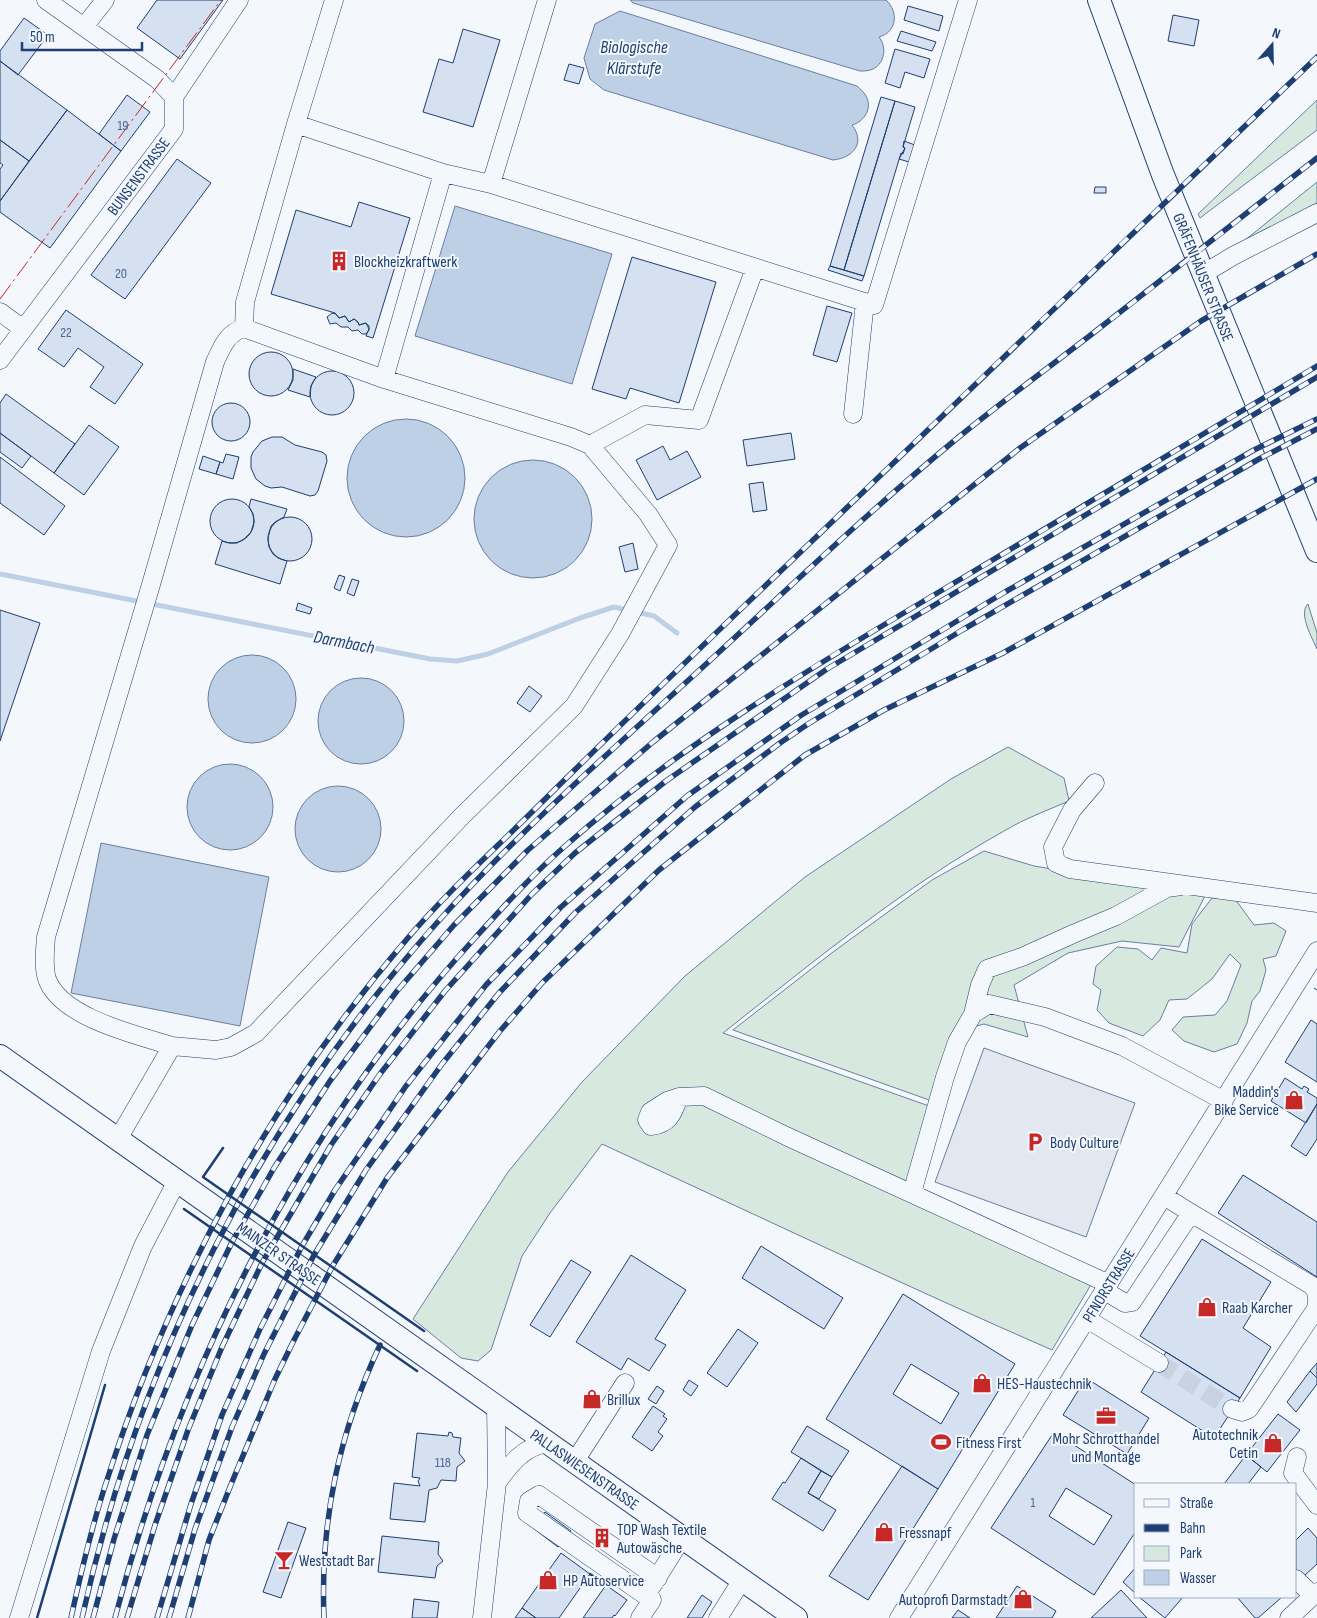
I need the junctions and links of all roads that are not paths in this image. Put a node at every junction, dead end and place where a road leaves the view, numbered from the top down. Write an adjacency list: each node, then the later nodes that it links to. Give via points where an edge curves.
1 (46, 0): 8 (street)
2 (105, 0): 8 (street)
3 (239, 0): 9 (street)
4 (334, 0): 10 (street)
5 (547, 0): 12 (street)
6 (968, 0): 16 (street, via 874,305)
7 (1101, 1): 15 (main road, GRÄFENHÄUSER STRASSE, via 1163,175)
8 (84, 27): 9 (street, via 157,79)
9 (174, 97): 18 (street, BUNSENSTRASSE, via 174,129)
10 (296, 124): 11 (street); 19 (street, via 245,302)
11 (443, 174): 12 (street); 21 (street)
12 (492, 184): 14 (street)
13 (1317, 212): 15 (street)
14 (754, 268): 16 (street); 23 (street, via 699,420 645,415)
15 (1203, 274): 24 (main road, GRÄFENHÄUSER STRASSE)
16 (865, 302): 22 (street)
17 (0, 312): 18 (street)
18 (22, 328): 20 (street, BUNSENSTRASSE)
19 (244, 328): 21 (street); 31 (street, via 236,330 224,342 215,362 46,937 44,957 48,979 56,993 74,1009 109,1027)
20 (0, 360)
21 (384, 379): 23 (street)
22 (853, 414)
23 (590, 445): 31 (street, via 648,514 668,545 620,634 574,706 461,817 256,1033 231,1047 216,1050)
24 (1317, 551)
25 (1095, 783): 26 (street, via 1072,810 1053,847 1056,863 1070,869)
26 (1194, 884): 27 (street); 30 (street, via 1167,888 1116,916 987,969)
27 (1317, 903)
28 (1317, 951): 29 (street, PFNORSTRASSE)
29 (1311, 974): 34 (street, PFNORSTRASSE)
30 (973, 1014): 34 (street, via 990,1004 1045,1017 1122,1046); 37 (street, via 957,1042 945,1077)
31 (172, 1046): 35 (street)
32 (0, 1056): 35 (main road, MAINZER STRASSE)
33 (679, 1097): 37 (street, via 704,1096)
34 (1224, 1101): 38 (street, PFNORSTRASSE)
35 (118, 1139): 36 (main road, MAINZER STRASSE)
36 (177, 1181): 45 (main road, MAINZER STRASSE); 58 (street, via 143,1246 101,1351)
37 (912, 1192): 40 (street)
38 (1164, 1196): 39 (street); 40 (street, PFNORSTRASSE)
39 (1191, 1213): 40 (street, via 1132,1302 1125,1303); 41 (street, via 1311,1285)
40 (1107, 1288): 42 (street, PFNORSTRASSE)
41 (1317, 1299): 46 (street, via 1316,1309 1249,1410)
42 (1087, 1319): 43 (street); 63 (street, PFNORSTRASSE)
43 (1159, 1363)
44 (625, 1383): 49 (street)
45 (496, 1405): 47 (main road, PALLASWIESENSTRASSE); 50 (street)
46 (1232, 1409)
47 (549, 1443): 49 (main road, PALLASWIESENSTRASSE); 50 (street, via 526,1450)
48 (1297, 1457): 51 (street, via 1293,1473)
49 (575, 1461): 52 (main road, PALLASWIESENSTRASSE)
50 (497, 1483): 59 (street)
51 (1317, 1505)
52 (682, 1538): 53 (street); 54 (main road, PALLASWIESENSTRASSE)
53 (658, 1578): 57 (street); 57 (street, via 539,1495 529,1501 527,1513)
54 (742, 1580): 61 (street); 62 (main road, PALLASWIESENSTRASSE)
55 (1297, 1580): 56 (street)
56 (1315, 1594): 64 (street)
57 (646, 1595): 60 (street, via 652,1600)
58 (19, 1618)
59 (482, 1618)
60 (640, 1618)
61 (718, 1618)
62 (796, 1618)
63 (900, 1618)
64 (1290, 1618)

